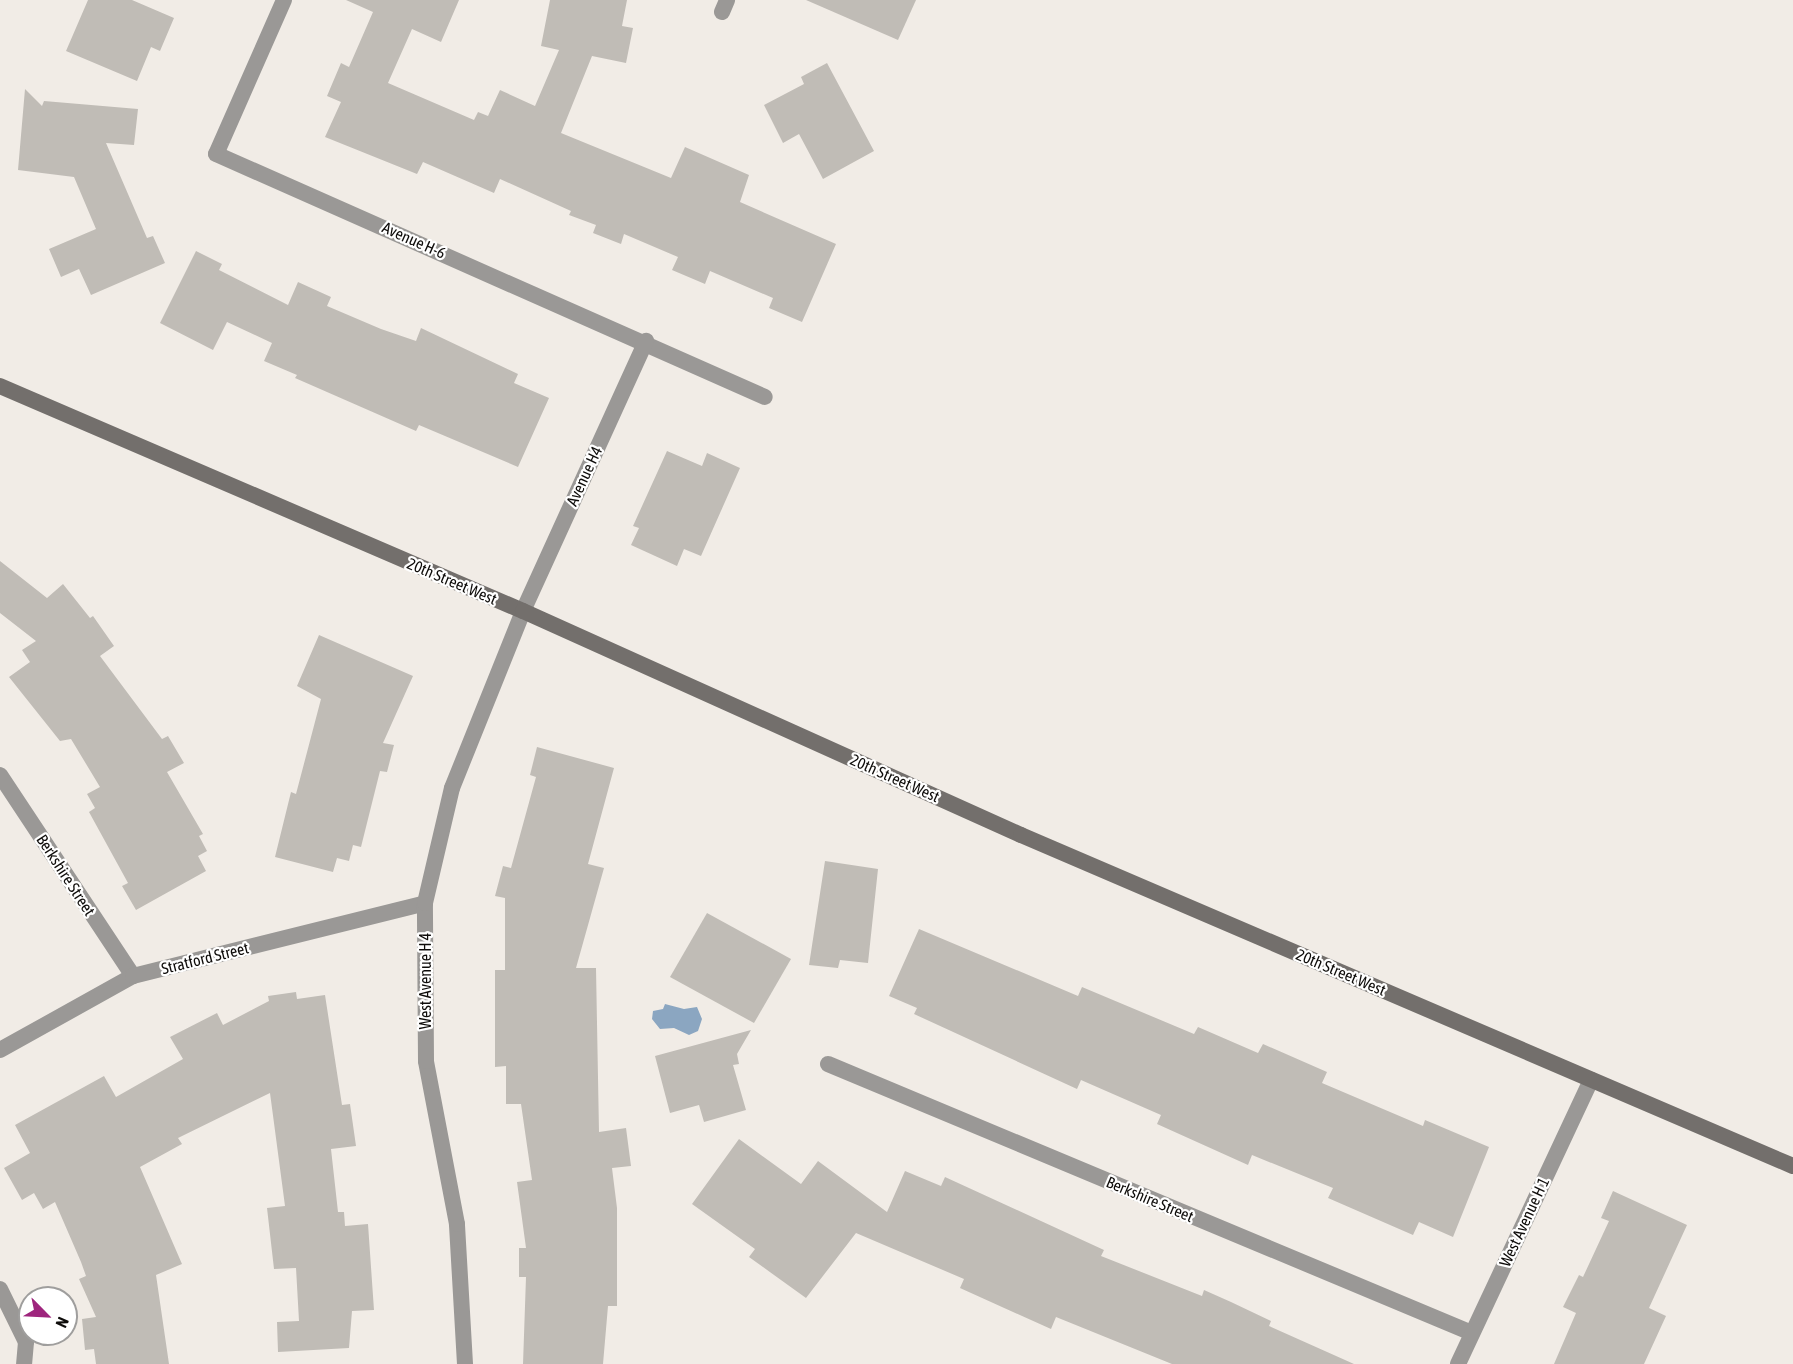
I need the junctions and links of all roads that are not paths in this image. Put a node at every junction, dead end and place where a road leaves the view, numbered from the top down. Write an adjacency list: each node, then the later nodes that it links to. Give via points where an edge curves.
1 (284, 0): 2 (street, Avenue H-6, via 216,154)
2 (646, 341): 4 (street, Avenue H-6); 5 (street, Avenue H4)
3 (0, 386): 5 (main road, 20th Street West)
4 (765, 397)
5 (523, 611): 7 (street, West Avenue H 4, via 452,788); 11 (main road, 20th Street West, via 1010,830)
6 (0, 775): 8 (street, Berkshire Street)
7 (425, 903): 8 (street, Stratford Street); 16 (street, West Avenue H 4, via 426,1061 457,1224)
8 (133, 976): 9 (street, Stratford Street)
9 (0, 1050)
10 (828, 1064): 14 (street, Berkshire Street)
11 (1591, 1080): 12 (main road, 20th Street West); 14 (street, West Avenue H 1)
12 (1793, 1166)
13 (0, 1289): 15 (street, via 26,1342)
14 (1472, 1333): 17 (street, West Avenue H 1)
15 (24, 1364)
16 (465, 1364)
17 (1458, 1364)

